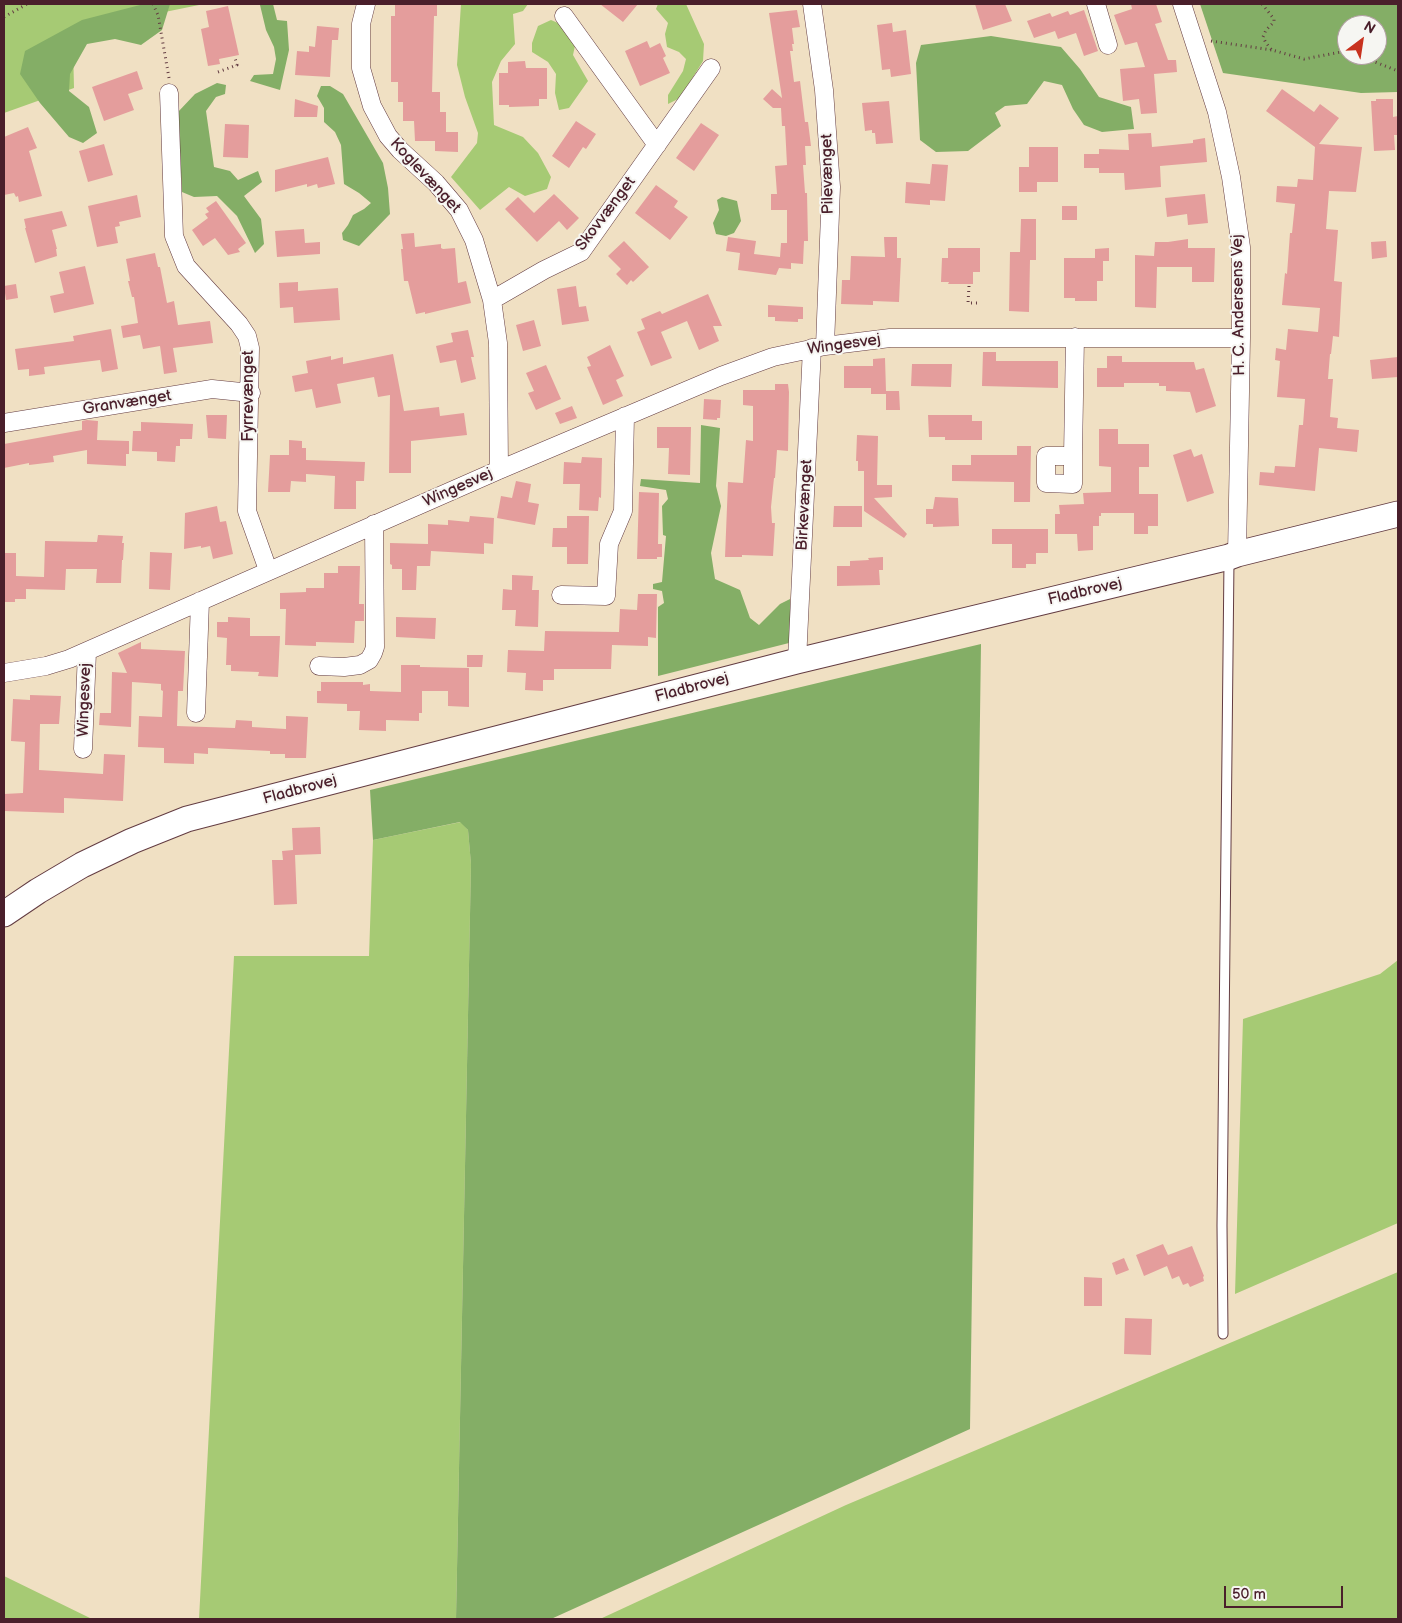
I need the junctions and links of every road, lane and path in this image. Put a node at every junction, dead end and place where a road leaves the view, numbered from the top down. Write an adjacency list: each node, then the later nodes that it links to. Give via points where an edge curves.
1 (27, 4): 9 (path)
2 (153, 4): 19 (path, via 169,73)
3 (366, 4): 22 (street, Koglevænget, via 361,24 362,68 372,106 388,136 459,210 474,240)
4 (812, 4): 26 (street, Pilevænget, via 824,90 831,187)
5 (1096, 4): 11 (street)
6 (1182, 4): 10 (street, H. C. Andersens Vej)
7 (1262, 4): 12 (path, via 1274,19 1264,37)
8 (564, 16): 20 (street)
9 (4, 17)
10 (1193, 38): 12 (path); 25 (street, H. C. Andersens Vej, via 1217,112 1232,179 1241,247)
11 (1108, 45)
12 (1272, 50): 13 (path, via 1304,59)
13 (1337, 53)
14 (235, 58): 18 (path, via 237,65)
15 (1383, 65): 17 (path)
16 (711, 68): 20 (street, Skovvænget)
17 (1398, 71)
18 (218, 72)
19 (169, 93): 27 (street, Fyrrevænget, via 174,236 190,271 247,336)
20 (657, 145): 22 (street, Skovvænget, via 581,252)
21 (969, 286): 23 (path, via 968,303)
22 (492, 300): 31 (street, Koglevænget, via 498,343)
23 (977, 303)
24 (1075, 337): 25 (street, Wingesvej); 26 (street, Wingesvej, via 890,338); 30 (street)
25 (1242, 338): 34 (street, H. C. Andersens Vej)
26 (819, 347): 28 (street, Wingesvej, via 737,369); 39 (street, Birkevænget)
27 (250, 393): 29 (street, Granvænget, via 212,389); 35 (street, Fyrrevænget, via 247,511)
28 (624, 416): 31 (street, Wingesvej); 36 (street, via 623,512 609,544 606,596)
29 (4, 423)
30 (1073, 456)
31 (499, 470): 33 (street, Wingesvej)
32 (1398, 514): 34 (main road, Fladbrovej)
33 (374, 524): 35 (street, Wingesvej); 40 (street, via 373,654 360,665)
34 (1233, 555): 39 (main road, Fladbrovej); 45 (lane)
35 (268, 570): 37 (street, Wingesvej)
36 (561, 594)
37 (200, 601): 38 (street, Wingesvej); 42 (street)
38 (87, 652): 41 (street, Wingesvej, via 61,662); 43 (street, Wingesvej)
39 (797, 661): 44 (main road, Fladbrovej, via 187,819 82,865)
40 (319, 666)
41 (4, 674)
42 (196, 713)
43 (83, 749)
44 (4, 914)
45 (1223, 1334)

